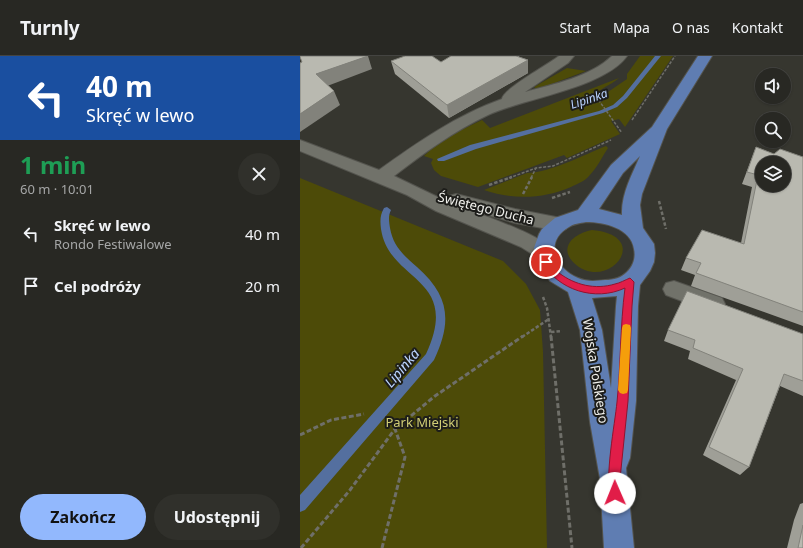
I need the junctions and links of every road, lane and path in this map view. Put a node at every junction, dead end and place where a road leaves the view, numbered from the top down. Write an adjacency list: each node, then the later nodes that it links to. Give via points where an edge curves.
1 (567, 56): 6 (street)
2 (620, 56): 6 (street, via 596,74)
3 (675, 56): 7 (path)
4 (705, 56): 8 (main road)
5 (600, 102): 9 (path)
6 (500, 104): 15 (street, via 439,134)
7 (642, 106)
8 (658, 129): 21 (main road, via 617,169); 23 (main road, via 633,194)
9 (623, 135)
10 (616, 138): 14 (path, via 553,166)
11 (300, 146): 12 (street, Świętego Ducha)
12 (317, 152): 13 (street); 15 (street, Świętego Ducha)
13 (300, 163)
14 (536, 168): 16 (path); 19 (path)
15 (381, 177): 17 (street, Świętego Ducha)
16 (486, 185)
17 (413, 191): 22 (street, Świętego Ducha); 24 (street, Świętego Ducha, via 443,207 511,234)
18 (572, 191): 20 (path)
19 (522, 196)
20 (548, 199)
21 (585, 215): 22 (main road); 23 (main road, via 611,218)
22 (559, 224): 24 (main road, via 547,236)
23 (633, 229): 25 (main road, via 646,250 645,262 640,272)
24 (544, 252): 26 (main road, via 546,262 553,273)
25 (630, 282): 26 (main road, via 605,290); 34 (main road, Wojska Polskiego, via 623,401)
26 (577, 287): 34 (main road, Wojska Polskiego, via 591,330 603,422)
27 (674, 289): 29 (street)
28 (541, 292): 30 (path)
29 (731, 311)
30 (549, 319): 32 (path, via 435,396); 37 (path)
31 (364, 414): 33 (path, via 331,420)
32 (395, 429): 35 (path, via 350,490); 36 (path, via 405,457)
33 (300, 435)
34 (614, 479): 38 (main road, Wojska Polskiego)
35 (301, 548)
36 (382, 548)
37 (572, 548)
38 (619, 548)

